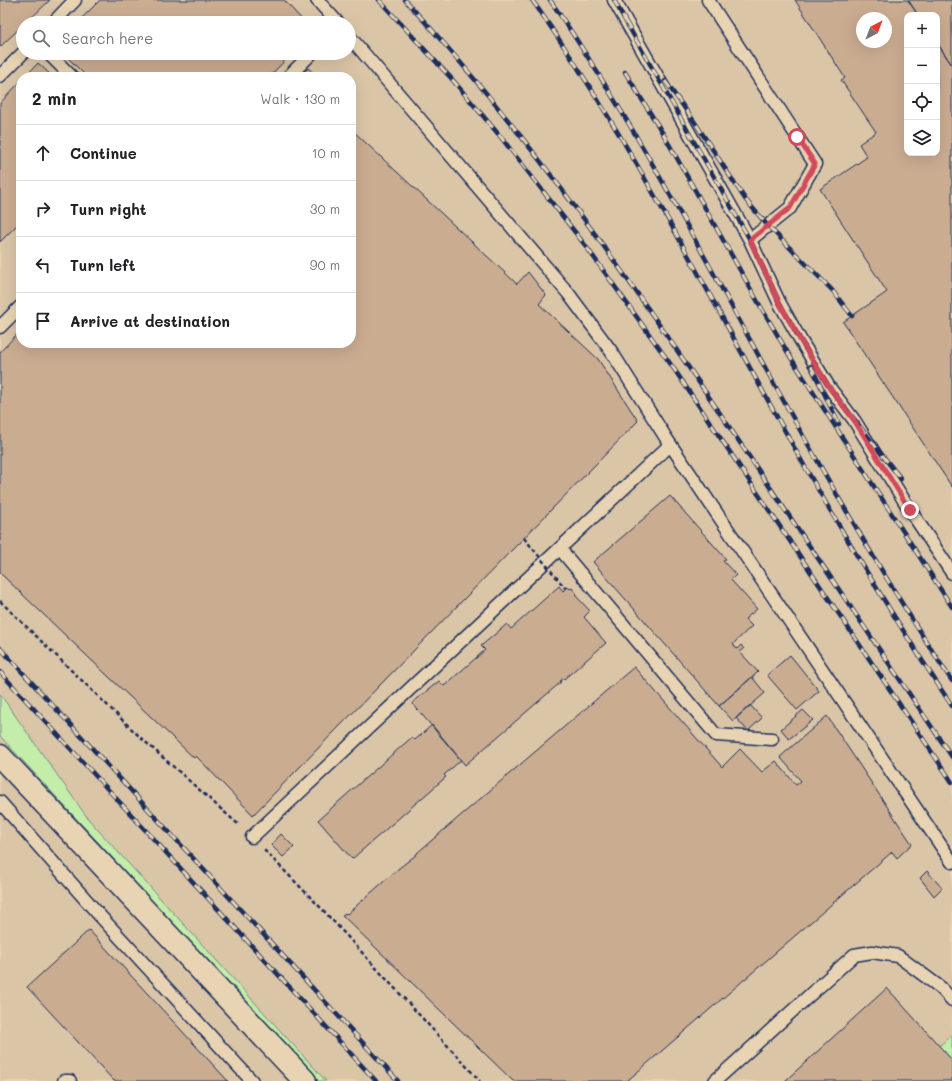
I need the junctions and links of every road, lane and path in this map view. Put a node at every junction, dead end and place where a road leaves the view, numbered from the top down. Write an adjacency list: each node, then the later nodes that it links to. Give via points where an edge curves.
1 (75, 0): 5 (lane)
2 (317, 0): 6 (lane)
3 (614, 0): 14 (lane)
4 (708, 0): 14 (lane, via 815,164 790,208)
5 (59, 16)
6 (332, 16)
7 (356, 44): 17 (lane, via 568,293 611,351)
8 (16, 60): 13 (lane)
9 (55, 60): 11 (lane)
10 (305, 60): 12 (lane)
11 (67, 72)
12 (293, 72)
13 (0, 76)
14 (750, 240): 20 (lane, via 779,302 801,341)
15 (16, 311): 16 (lane)
16 (0, 327)
17 (670, 445): 19 (lane); 26 (lane)
18 (524, 538): 21 (path, bridge)
19 (560, 549): 22 (lane, via 716,735); 25 (lane)
20 (952, 573)
21 (566, 589)
22 (772, 739)
23 (0, 756): 31 (street)
24 (0, 802): 30 (lane, via 101,917)
25 (252, 837)
26 (952, 862)
27 (952, 1000): 32 (lane, via 941,988 898,956 872,952 854,955)
28 (64, 1081): 29 (lane)
29 (70, 1081)
30 (252, 1081)
31 (305, 1081)
32 (715, 1081)

